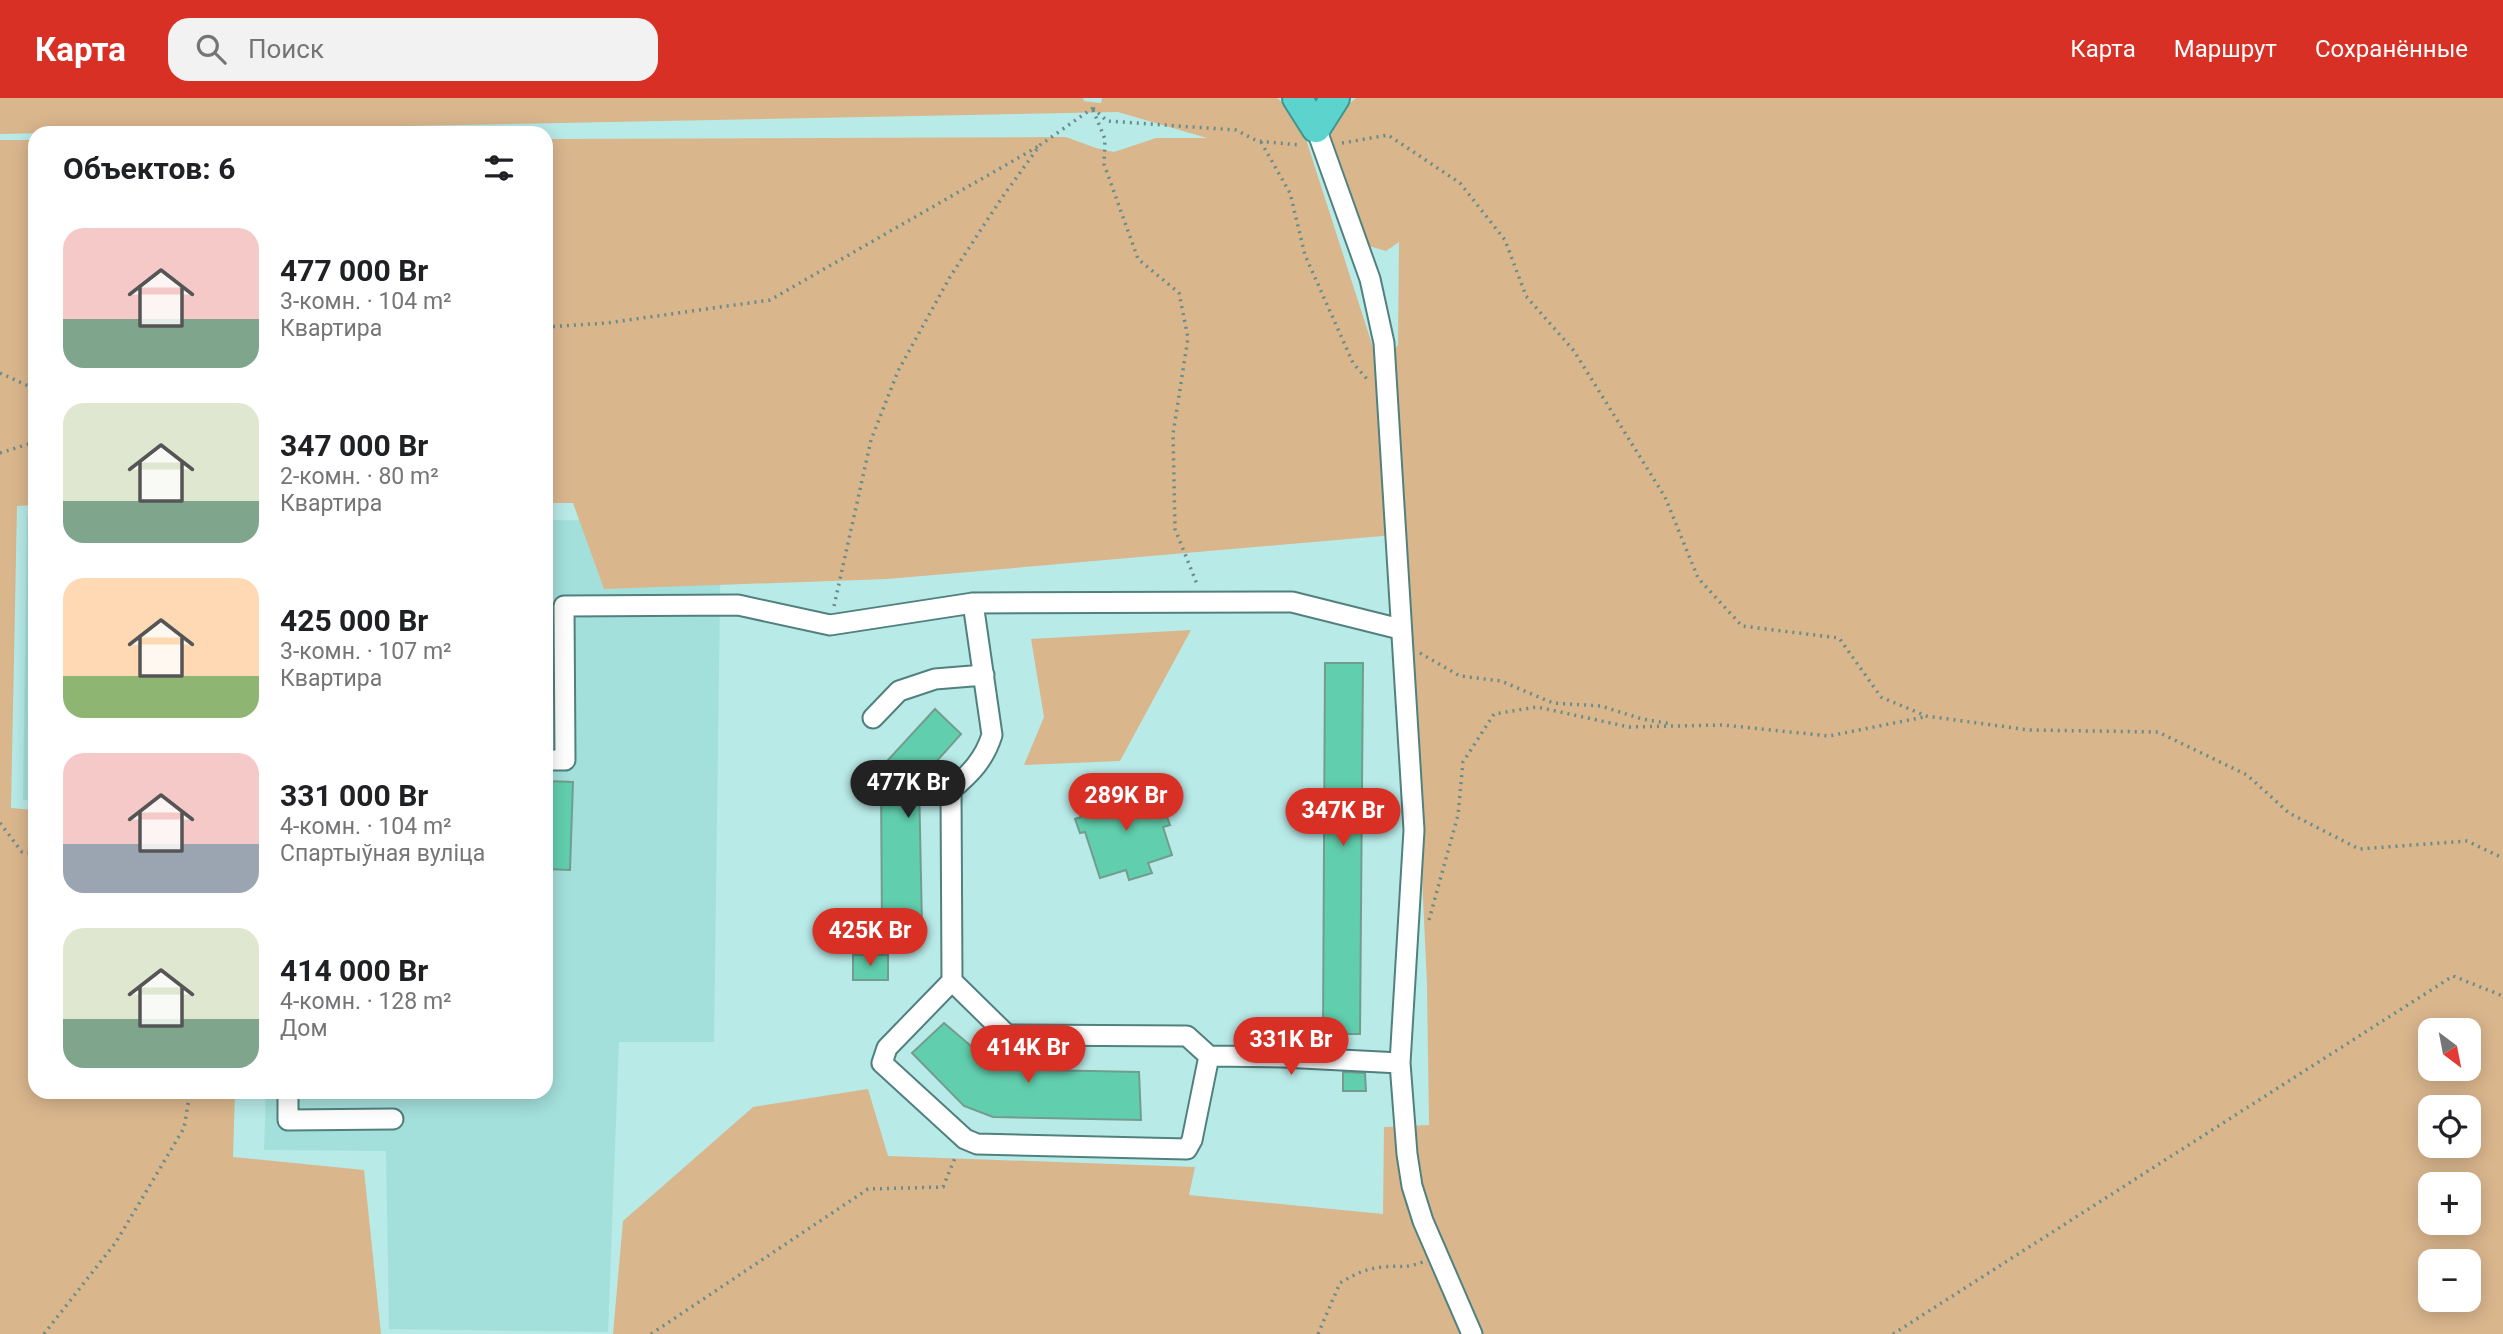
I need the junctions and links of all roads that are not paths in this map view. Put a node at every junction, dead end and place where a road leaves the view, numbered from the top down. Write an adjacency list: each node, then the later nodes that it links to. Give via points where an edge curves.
1 (1297, 98): 3 (highway)
2 (1335, 98): 3 (highway)
3 (1320, 137): 5 (street, via 1370,279 1384,343)
4 (974, 603): 5 (street, via 1292,602); 6 (street); 8 (street, via 830,625 738,605 564,606 565,760)
5 (1401, 638): 11 (street, via 1414,830)
6 (984, 675): 7 (street, via 935,679 899,691); 9 (street, via 992,735 975,769 951,790)
7 (873, 718)
8 (553, 760)
9 (952, 981): 10 (street, via 1007,1035 1187,1036); 10 (street, via 887,1048 882,1063 965,1139 977,1144 1187,1149)
10 (1209, 1056): 11 (street)
11 (1400, 1063): 14 (street, via 1412,1186)
12 (288, 1099): 13 (street, via 288,1120)
13 (393, 1119)
14 (1472, 1334)

